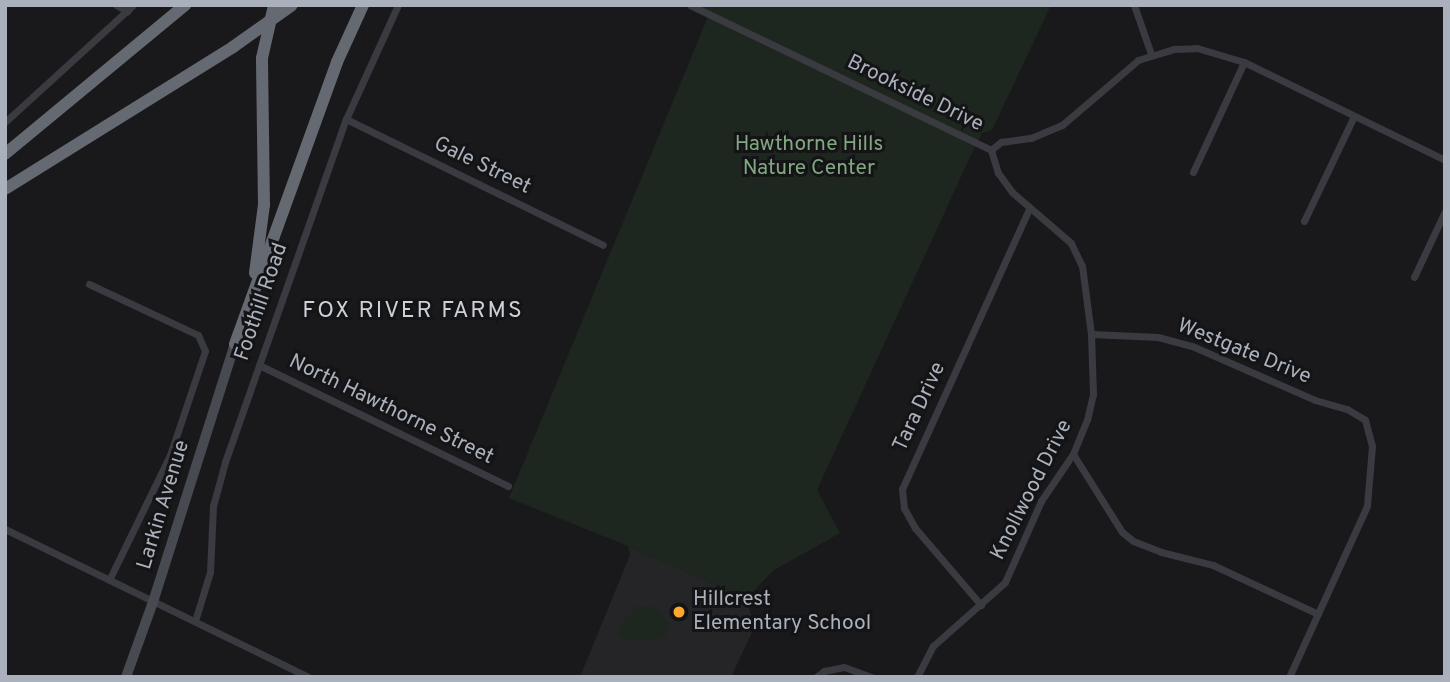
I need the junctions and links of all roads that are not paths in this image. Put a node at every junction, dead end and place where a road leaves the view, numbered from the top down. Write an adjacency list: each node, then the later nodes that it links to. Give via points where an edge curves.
1 (116, 5): 9 (street)
2 (185, 5): 16 (highway)
3 (274, 5): 27 (highway, bridge, via 262,58 262,226 254,278)
4 (292, 5): 19 (highway)
5 (363, 5): 27 (highway, via 337,62)
6 (398, 5): 13 (street, Foothill Road)
7 (690, 5): 15 (street, Brookside Drive)
8 (1133, 5): 10 (street)
9 (130, 8): 14 (street)
10 (1151, 54): 11 (street, Brookside Drive, via 1196,48); 15 (street, Brookside Drive, via 1121,72 1062,125 1031,138 1001,142)
11 (1244, 62): 12 (street, Brookside Drive); 18 (street)
12 (1354, 116): 17 (street, Brookside Drive); 22 (street)
13 (346, 119): 23 (street, Gale Street); 28 (street, Foothill Road)
14 (5, 122)
15 (991, 150): 20 (street, Knollwood Drive, via 999,173)
16 (5, 153)
17 (1445, 160)
18 (1193, 172)
19 (5, 190)
20 (1029, 209): 26 (street, Knollwood Drive, via 1070,243 1082,266); 34 (street, Tara Drive, via 902,489 904,508 915,528)
21 (1445, 211): 24 (street)
22 (1304, 221)
23 (603, 245)
24 (1414, 277)
25 (89, 284): 32 (street, via 198,335 205,351 170,455)
26 (1091, 334): 29 (street, Knollwood Drive, via 1093,394); 35 (street, Westgate Drive, via 1158,337 1192,346 1360,415 1371,432 1373,466 1367,506)
27 (235, 344): 33 (main road, Larkin Avenue)
28 (259, 365): 30 (street, North Hawthorne Street); 36 (street, Foothill Road, via 213,506 210,572)
29 (1073, 454): 34 (street, Knollwood Drive, via 1041,501 1005,582); 35 (street, via 1122,532 1133,541 1213,565)
30 (508, 486)
31 (5, 529): 32 (street)
32 (108, 580): 33 (street)
33 (153, 602): 36 (street); 37 (main road, Larkin Avenue)
34 (981, 605): 41 (street, Knollwood Drive, via 933,646)
35 (1318, 614): 42 (street)
36 (195, 621): 38 (street)
37 (126, 677)
38 (308, 677)
39 (816, 677): 40 (street, via 834,668 851,668)
40 (871, 677)
41 (917, 677)
42 (1289, 677)

